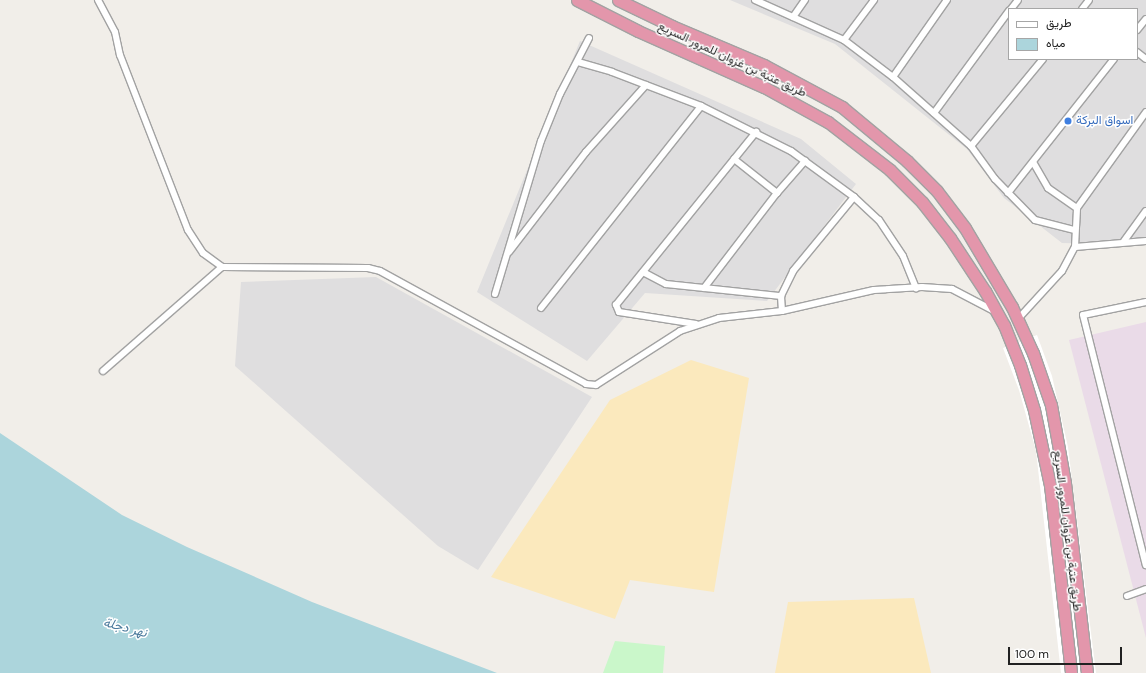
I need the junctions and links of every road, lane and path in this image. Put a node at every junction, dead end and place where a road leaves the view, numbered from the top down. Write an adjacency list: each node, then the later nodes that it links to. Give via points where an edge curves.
1 (98, 0): 43 (street, via 115,32 120,55 188,230 203,253)
2 (577, 0): 52 (highway, طريق عتبة بن غزوان للمرور السريع, via 796,103 858,143 906,186 936,220 976,276)
3 (618, 0): 53 (highway, طريق عتبة بن غزوان للمرور السريع, via 770,68 842,107 870,128 917,171 951,209 990,266)
4 (754, 0): 13 (street)
5 (805, 0): 13 (street)
6 (874, 0): 17 (street)
7 (947, 0): 23 (street)
8 (1018, 0): 10 (street)
9 (1089, 0): 11 (street)
10 (1012, 8)
11 (1083, 8)
12 (1008, 13): 27 (street)
13 (793, 18): 17 (street)
14 (1146, 19): 15 (street)
15 (1138, 29)
16 (589, 38): 22 (street)
17 (844, 40): 23 (street)
18 (1138, 53): 19 (street)
19 (1146, 59)
20 (1042, 60): 29 (street)
21 (1113, 60): 32 (street)
22 (578, 62): 24 (street); 42 (street, via 560,94 541,141)
23 (893, 77): 27 (street)
24 (646, 85): 25 (street); 42 (street, via 586,152)
25 (701, 106): 28 (street); 50 (street)
26 (1146, 112): 36 (street)
27 (934, 113): 29 (street)
28 (756, 132): 30 (street); 31 (street)
29 (971, 146): 34 (street)
30 (734, 159): 33 (street); 44 (street)
31 (805, 161): 33 (street); 35 (street)
32 (1033, 162): 34 (street); 36 (street, via 1048,188)
33 (777, 193): 45 (street)
34 (1008, 193): 38 (street, via 1035,220)
35 (854, 197): 46 (street, via 879,220 890,235 903,256); 48 (street, via 806,254)
36 (1076, 208): 38 (street)
37 (1146, 211): 39 (street)
38 (1074, 230): 41 (street)
39 (1124, 241): 40 (street); 41 (street)
40 (1146, 241)
41 (1075, 247): 53 (street, via 1052,285)
42 (505, 257): 47 (street)
43 (222, 267): 54 (street, via 368,268 380,271 586,384 596,385 662,341); 55 (street)
44 (643, 272): 45 (street, via 666,284); 54 (street, via 616,305 619,312)
45 (704, 288): 48 (street)
46 (916, 288): 51 (street, via 874,290); 52 (street, via 952,288)
47 (495, 294)
48 (781, 296): 51 (street)
49 (1146, 302): 56 (street, via 1083,315)
50 (541, 308)
51 (782, 311): 54 (street, via 719,318)
52 (997, 313): 59 (highway, طريق عتبة بن غزوان للمرور السريع, via 1012,345 1034,410 1046,460)
53 (1018, 319): 60 (highway, طريق عتبة بن غزوان للمرور السريع, via 1051,405 1061,457)
54 (698, 324)
55 (103, 371)
56 (1146, 565)
57 (1146, 589): 58 (street)
58 (1127, 596)
59 (1071, 673)
60 (1087, 673)

